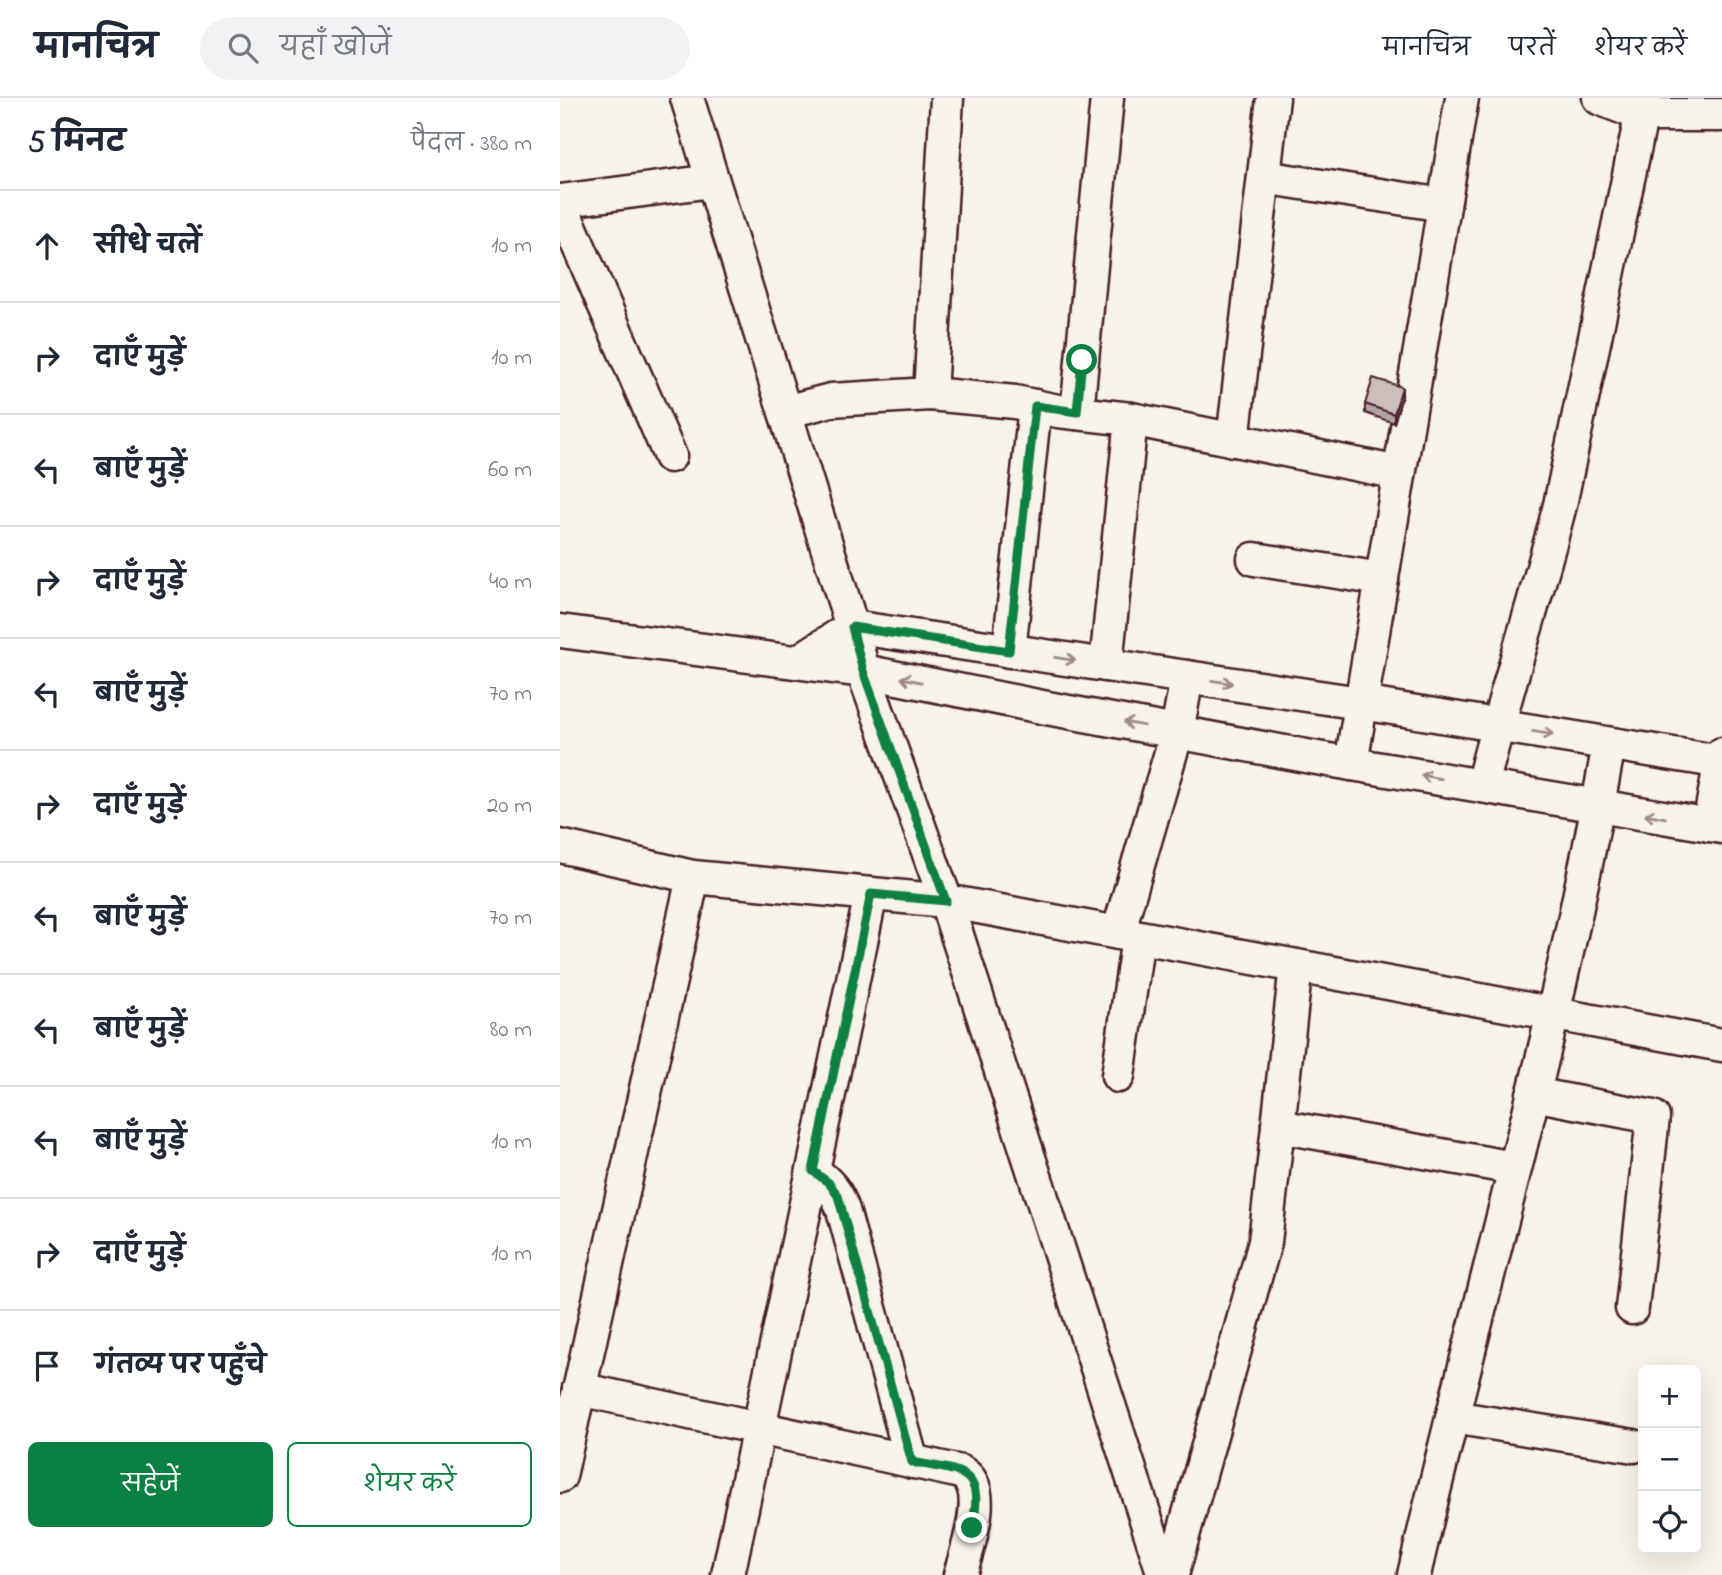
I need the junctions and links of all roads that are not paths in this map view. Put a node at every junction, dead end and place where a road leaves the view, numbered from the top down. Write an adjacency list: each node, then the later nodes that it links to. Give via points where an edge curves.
1 (687, 98): 10 (street)
2 (947, 98): 13 (street)
3 (1107, 98): 16 (street)
4 (1273, 98): 9 (street)
5 (1462, 98): 12 (street)
6 (1599, 98): 7 (street)
7 (1644, 106): 8 (street); 31 (street, via 1560,505)
8 (1722, 115)
9 (1264, 177): 12 (street); 18 (street)
10 (712, 181): 11 (street); 15 (street)
11 (560, 202): 19 (street)
12 (1444, 205): 20 (street)
13 (930, 394): 14 (street); 15 (street, via 831,400)
14 (1035, 406): 16 (street); 25 (street)
15 (785, 412): 23 (street)
16 (1077, 412): 17 (street)
17 (1131, 419): 18 (street); 27 (street)
18 (1234, 440): 20 (street)
19 (670, 456)
20 (1399, 474): 22 (street)
21 (1254, 559): 22 (street)
22 (1382, 579): 30 (street)
23 (852, 627): 25 (street); 26 (street); 28 (street)
24 (560, 631): 26 (street)
25 (1009, 651): 27 (street, one-way to 27)
26 (797, 662): 28 (street)
27 (1106, 665): 29 (street)
28 (863, 671): 32 (street, one-way to 28); 42 (street)
29 (1187, 677): 30 (street, one-way to 30); 32 (street)
30 (1362, 703): 31 (street); 35 (street)
31 (1497, 726): 33 (street, one-way to 33); 36 (street)
32 (1177, 732): 35 (street); 43 (street)
33 (1609, 744): 34 (street); 37 (street)
34 (1722, 759): 38 (street)
35 (1351, 764): 36 (street, one-way to 35)
36 (1482, 786): 37 (street)
37 (1598, 806): 38 (street, one-way to 37); 45 (street)
38 (1715, 826)
39 (560, 846): 40 (street)
40 (693, 877): 41 (street); 53 (street)
41 (871, 894): 42 (street); 51 (street)
42 (946, 901): 43 (street); 61 (street)
43 (1128, 935): 44 (street); 47 (street)
44 (1296, 966): 45 (street); 49 (street)
45 (1552, 1013): 46 (street); 48 (street)
46 (1722, 1045)
47 (1118, 1076)
48 (1533, 1094): 50 (street); 52 (street, via 1653,1117)
49 (1278, 1126): 50 (street); 62 (street, via 1265,1242)
50 (1514, 1168): 54 (street)
51 (813, 1171): 55 (street); 57 (street, via 838,1196)
52 (1632, 1308)
53 (579, 1389): 55 (street); 58 (street)
54 (1452, 1417): 56 (street); 63 (street)
55 (758, 1430): 57 (street); 59 (street)
56 (1633, 1446)
57 (912, 1462): 60 (street, via 961,1472 975,1489 977,1504)
58 (560, 1476)
59 (728, 1575)
60 (960, 1575)
61 (1164, 1575)
62 (1172, 1575)
63 (1413, 1575)

